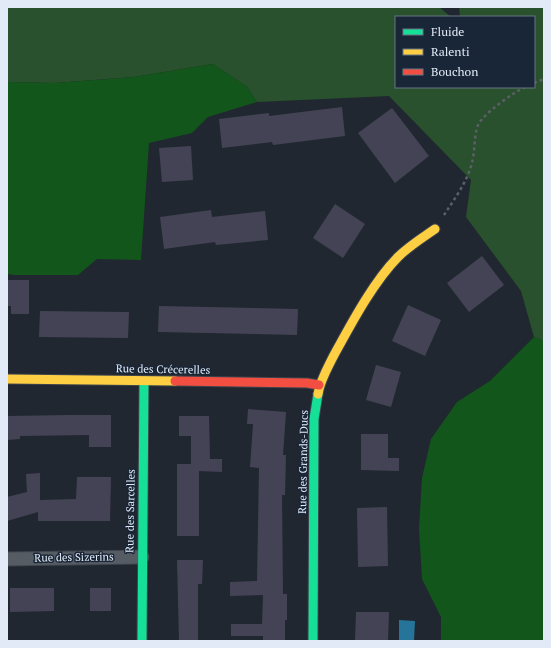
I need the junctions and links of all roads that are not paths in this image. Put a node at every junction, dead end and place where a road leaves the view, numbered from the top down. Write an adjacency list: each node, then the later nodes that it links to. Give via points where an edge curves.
1 (435, 229): 4 (street, Rue des Grands-Ducs, via 410,246 384,274 364,301)
2 (7, 379): 3 (street, Rue des Crécerelles)
3 (144, 381): 4 (street, Rue des Crécerelles); 5 (street, Rue des Sarcelles)
4 (319, 385): 8 (street, Rue des Grands-Ducs, via 314,419)
5 (142, 557): 6 (street, Rue des Sizerins); 7 (street, Rue des Sarcelles)
6 (7, 559)
7 (142, 641)
8 (313, 641)

